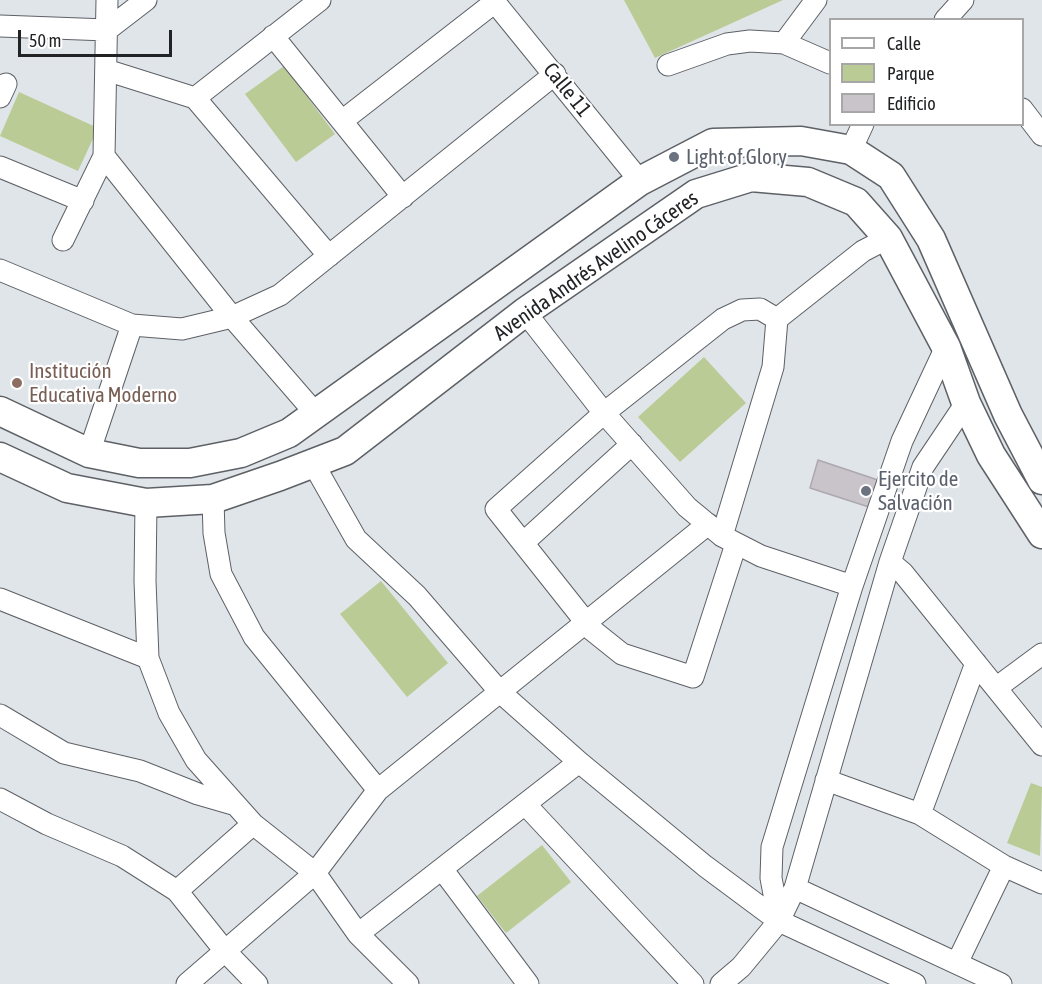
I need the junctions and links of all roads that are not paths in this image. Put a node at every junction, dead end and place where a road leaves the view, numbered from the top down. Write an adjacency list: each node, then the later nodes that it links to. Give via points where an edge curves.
1 (107, 0): 7 (street)
2 (146, 0): 7 (street)
3 (320, 0): 8 (street)
4 (816, 0): 9 (street)
5 (494, 1): 13 (street, Calle 11); 16 (street)
6 (0, 26): 7 (street)
7 (107, 30): 12 (street)
8 (273, 36): 14 (street); 16 (street)
9 (784, 43): 10 (street); 11 (street, via 727,44)
10 (829, 62)
11 (668, 65)
12 (106, 70): 14 (street); 20 (street)
13 (555, 74): 22 (street, Calle 11); 23 (street)
14 (195, 98): 27 (street)
15 (1024, 110): 18 (street)
16 (342, 121): 23 (street)
17 (862, 126): 19 (street)
18 (1042, 135)
19 (851, 150): 22 (street, Avenida Andrés Avelino Cáceres, via 801,141 713,143); 33 (street, Avenida Andrés Avelino Cáceres, via 891,176 931,239)
20 (104, 156): 24 (street); 30 (street)
21 (0, 167): 24 (street)
22 (640, 181): 38 (street, Avenida Andrés Avelino Cáceres)
23 (403, 197): 27 (street)
24 (83, 201): 26 (street)
25 (888, 238): 29 (street, Avenida Andrés Avelino Cáceres, via 855,202 808,182 751,177 696,194); 31 (street, via 863,251); 34 (street, Avenida Andrés Avelino Cáceres)
26 (63, 240)
27 (329, 256): 30 (street, via 280,296)
28 (0, 270): 32 (street)
29 (525, 312): 37 (street); 42 (street, Avenida Andrés Avelino Cáceres, via 345,451)
30 (232, 317): 32 (street, via 182,328); 38 (street)
31 (777, 319): 37 (street, via 760,309 742,310 723,319); 47 (street, via 773,367)
32 (132, 326): 40 (street)
33 (978, 345): 35 (street); 43 (street, Avenida Andrés Avelino Cáceres)
34 (946, 347): 35 (street, Avenida Andrés Avelino Cáceres); 50 (street, via 902,441)
35 (966, 403): 46 (street, Avenida Andrés Avelino Cáceres, via 991,455); 49 (street, via 923,466)
36 (0, 411): 40 (street, Avenida Andrés Avelino Cáceres)
37 (604, 413): 39 (street); 48 (street, via 496,509)
38 (316, 414): 40 (street, Avenida Andrés Avelino Cáceres, via 289,433 241,453 190,464 140,463)
39 (632, 444): 47 (street, via 687,507); 48 (street)
40 (89, 453)
41 (0, 457): 45 (street, Avenida Andrés Avelino Cáceres, via 67,488)
42 (313, 463): 44 (street, Avenida Andrés Avelino Cáceres); 57 (street, via 356,539 417,596)
43 (1042, 480)
44 (213, 499): 45 (street, Avenida Andrés Avelino Cáceres); 62 (street, via 221,573 255,637)
45 (146, 503): 54 (street)
46 (1042, 534)
47 (722, 535): 50 (street, via 761,556); 52 (street); 52 (street, via 693,677 622,654)
48 (523, 543): 52 (street)
49 (890, 562): 55 (street); 61 (street)
50 (852, 586): 74 (street, via 772,847 771,878)
51 (0, 599): 54 (street)
52 (585, 622): 57 (street)
53 (1042, 654): 56 (street)
54 (148, 658): 65 (street, via 169,712 196,760)
55 (976, 663): 56 (street); 66 (street)
56 (996, 688): 59 (street)
57 (500, 692): 60 (street); 62 (street)
58 (1, 717): 65 (street, via 64,753 140,771)
59 (1042, 744)
60 (579, 762): 64 (street); 74 (street)
61 (826, 780): 66 (street); 72 (street)
62 (378, 790): 70 (street)
63 (0, 799): 73 (street, via 122,856)
64 (525, 804): 69 (street); 82 (street)
65 (236, 805): 67 (street)
66 (920, 814): 68 (street)
67 (253, 824): 70 (street); 73 (street)
68 (1004, 866): 71 (street); 77 (street)
69 (442, 869): 75 (street); 81 (street)
70 (315, 873): 75 (street); 76 (street)
71 (1042, 883)
72 (795, 888): 74 (street); 77 (street)
73 (177, 891): 76 (street)
74 (779, 921): 83 (street); 84 (street)
75 (358, 934): 80 (street)
76 (225, 951): 78 (street); 79 (street)
77 (957, 963): 85 (street)
78 (187, 984)
79 (257, 984)
80 (408, 984)
81 (528, 984)
82 (693, 984)
83 (722, 984)
84 (915, 984)
85 (1001, 984)

